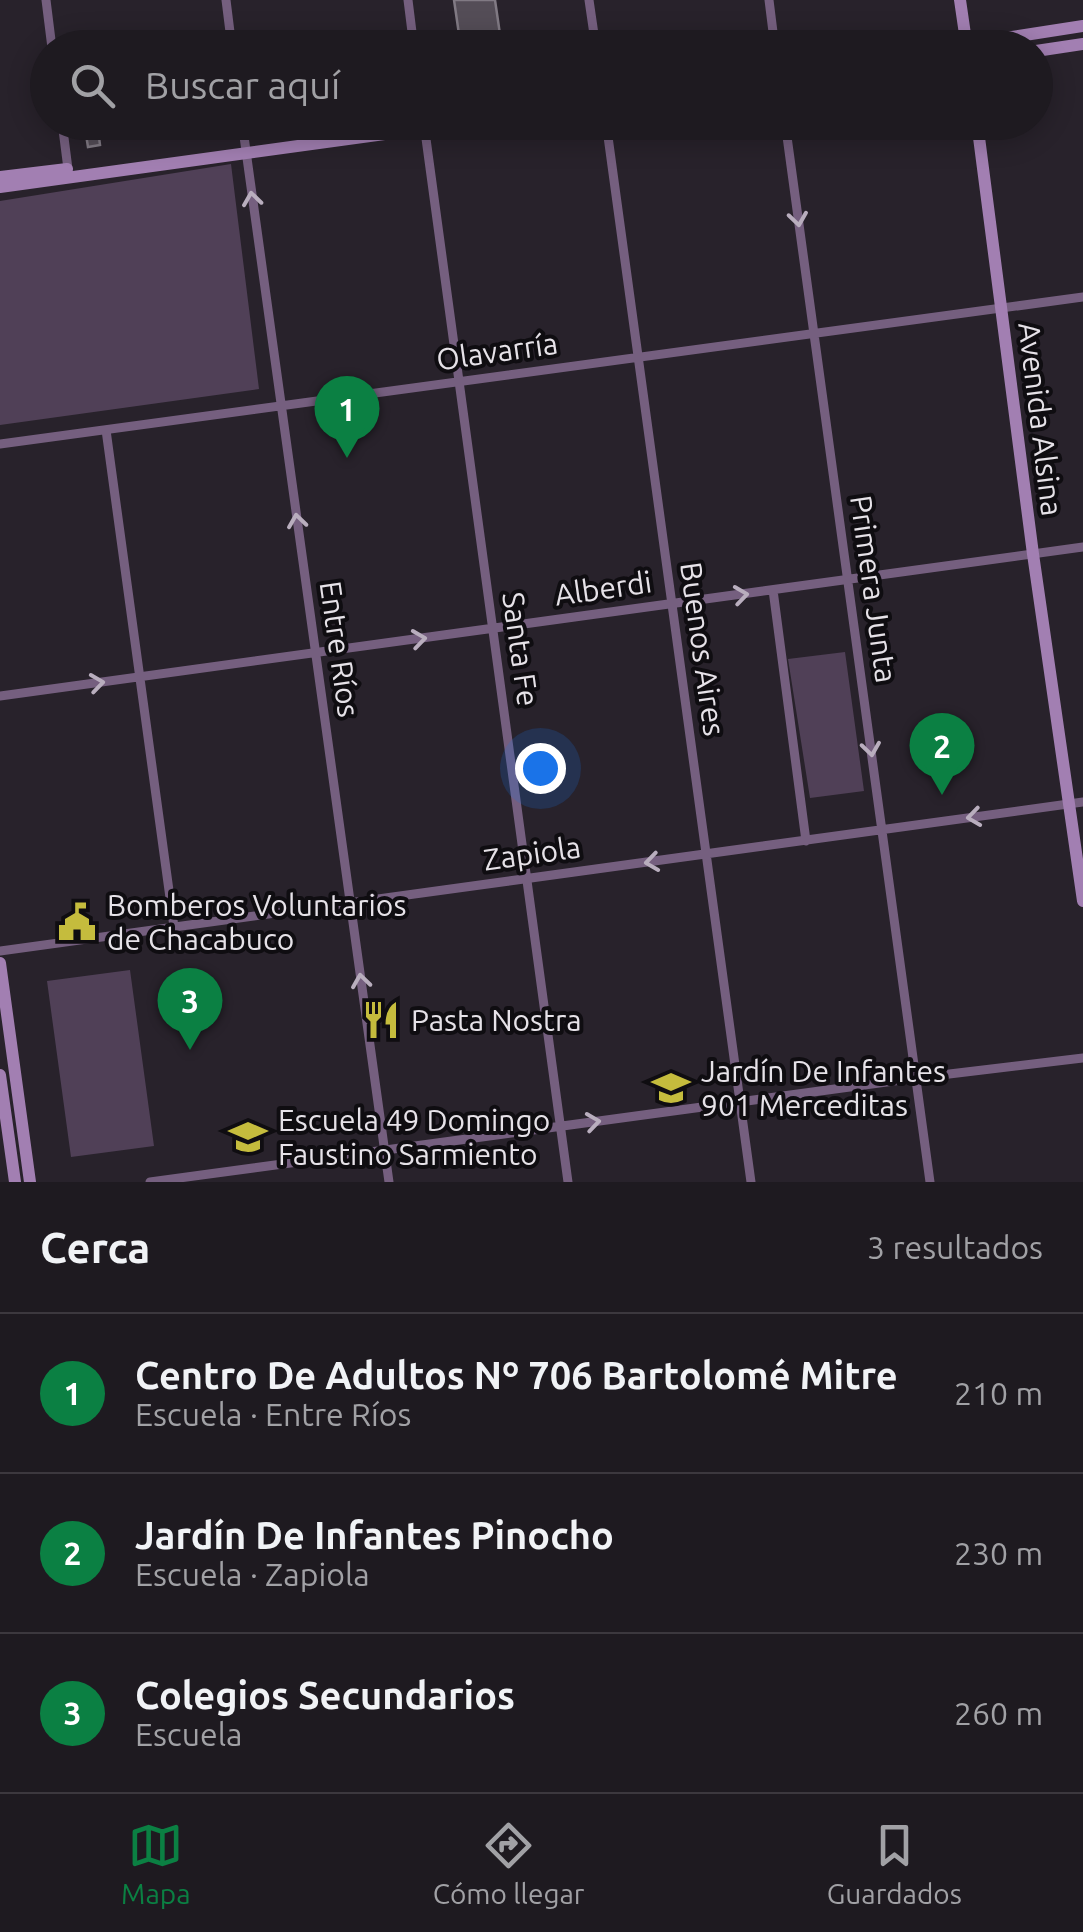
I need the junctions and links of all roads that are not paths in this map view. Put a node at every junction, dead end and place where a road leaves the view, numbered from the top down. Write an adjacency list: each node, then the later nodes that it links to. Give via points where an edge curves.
1 (46, 0): 8 (street)
2 (226, 0): 9 (street)
3 (408, 0): 10 (street)
4 (590, 0): 11 (street)
5 (768, 0): 12 (street)
6 (960, 0): 13 (main road)
7 (1083, 26): 14 (main road)
8 (50, 30)
9 (230, 30)
10 (412, 30)
11 (594, 30)
12 (772, 30)
13 (964, 30)
14 (1053, 31)
15 (1083, 44): 16 (main road)
16 (1053, 48)
17 (64, 140): 25 (street)
18 (244, 140): 24 (street, Entre Ríos)
19 (307, 140): 24 (main road)
20 (426, 140): 32 (street, Santa Fe)
21 (608, 140): 31 (street, Buenos Aires)
22 (787, 140): 30 (street, Primera Junta, one-way to 30)
23 (979, 140): 29 (main road, Avenida Alsina)
24 (245, 148): 25 (main road); 27 (main road); 33 (street, Entre Ríos, one-way to 24)
25 (68, 170): 26 (main road)
26 (0, 177)
27 (0, 187)
28 (1083, 296): 29 (street, Olavarría)
29 (1001, 308): 30 (street, Olavarría); 37 (main road, Avenida Alsina)
30 (814, 333): 31 (street, Olavarría); 38 (street, Primera Junta)
31 (638, 357): 32 (street, Olavarría); 40 (street, Buenos Aires)
32 (460, 381): 33 (street, Olavarría); 41 (street, Santa Fe)
33 (281, 406): 34 (street, Olavarría); 42 (street, Entre Ríos, one-way to 33)
34 (106, 430): 35 (street, Olavarría); 43 (street)
35 (0, 444)
36 (1083, 548): 37 (street, Alberdi)
37 (1033, 554): 38 (street, Alberdi); 45 (main road, Avenida Alsina)
38 (848, 580): 39 (street, Alberdi); 46 (street, Primera Junta, one-way to 46)
39 (773, 590): 40 (street, Alberdi, one-way to 39); 47 (street)
40 (672, 604): 41 (street, Alberdi); 48 (street, Buenos Aires)
41 (493, 628): 42 (street, Alberdi, one-way to 41); 49 (street, Santa Fe)
42 (315, 653): 43 (street, Alberdi); 51 (street, Entre Ríos)
43 (140, 677): 44 (street, Alberdi, one-way to 43); 52 (street)
44 (0, 696)
45 (1077, 802): 46 (street, Zapiola, one-way to 46); 50 (main road, Avenida Alsina)
46 (882, 831): 47 (street, Zapiola); 57 (street, Primera Junta)
47 (806, 841): 48 (street, Zapiola)
48 (706, 855): 49 (street, Zapiola, one-way to 49); 58 (street, Buenos Aires)
49 (527, 879): 51 (street, Zapiola); 59 (street, Santa Fe)
50 (1083, 901)
51 (350, 904): 52 (street, Zapiola); 60 (street, Entre Ríos, one-way to 51)
52 (174, 928): 53 (street, Zapiola)
53 (0, 951)
54 (0, 962): 63 (main road)
55 (1083, 1058): 57 (street)
56 (0, 1075): 62 (main road)
57 (916, 1078): 58 (street); 68 (street, Primera Junta)
58 (740, 1102): 59 (street, one-way to 58); 67 (street, Buenos Aires)
59 (560, 1126): 60 (street); 66 (street, Santa Fe)
60 (384, 1150): 61 (street); 65 (street, Entre Ríos)
61 (209, 1178): 64 (street)
62 (15, 1182)
63 (30, 1182)
64 (150, 1182)
65 (389, 1182)
66 (568, 1182)
67 (751, 1182)
68 (930, 1182)

